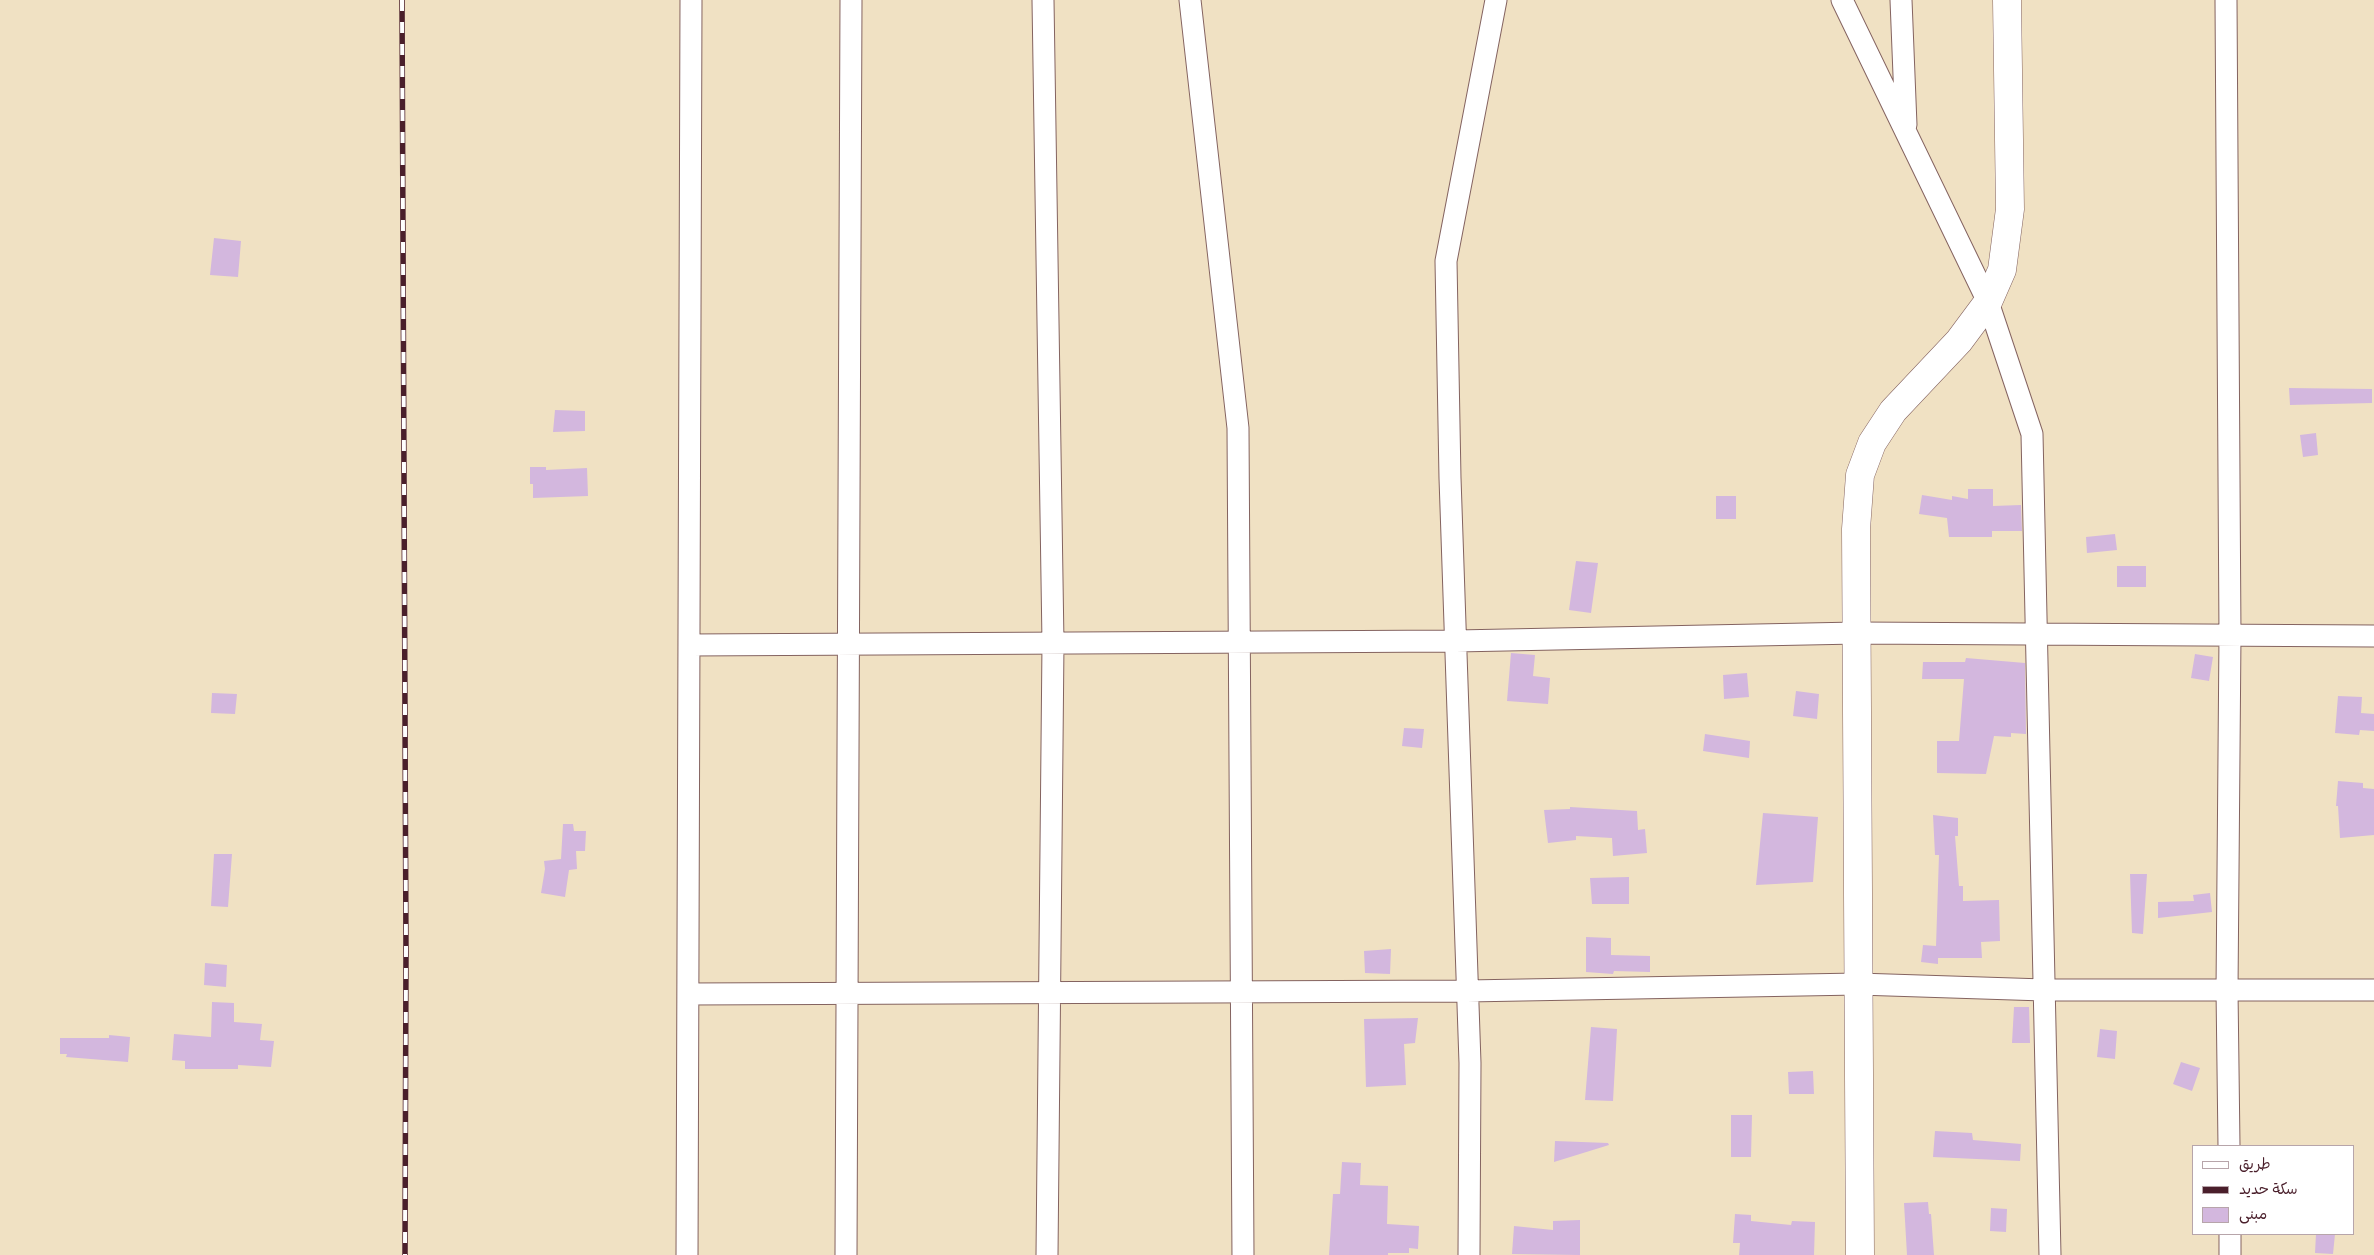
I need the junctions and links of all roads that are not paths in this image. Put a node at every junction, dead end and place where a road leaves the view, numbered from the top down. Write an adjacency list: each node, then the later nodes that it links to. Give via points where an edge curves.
1 (691, 0): 20 (street)
2 (851, 0): 19 (street)
3 (1043, 0): 18 (street)
4 (1190, 0): 17 (street, via 1238,428)
5 (1496, 0): 16 (street, via 1446,262)
6 (1842, 0): 10 (street)
7 (1902, 0): 10 (street)
8 (2007, 0): 11 (main road, via 2010,209 2002,270)
9 (2226, 0): 14 (street)
10 (1906, 132): 11 (street)
11 (1988, 302): 12 (main road, via 1960,342 1893,411 1872,443 1860,475 1856,529); 13 (street, via 2032,434)
12 (1857, 633): 13 (street); 16 (street); 21 (main road)
13 (2037, 634): 14 (street); 23 (street)
14 (2230, 636): 15 (street); 24 (street)
15 (2374, 636)
16 (1456, 641): 17 (street); 22 (street)
17 (1239, 642): 18 (street); 26 (street)
18 (1053, 643): 19 (street); 27 (street)
19 (849, 644): 20 (street); 29 (street)
20 (689, 645): 28 (street)
21 (1858, 984): 22 (street); 23 (street); 37 (main road)
22 (1468, 990): 26 (street); 36 (street)
23 (2044, 990): 24 (street); 38 (street)
24 (2227, 990): 25 (street); 30 (street)
25 (2374, 990)
26 (1242, 992): 27 (street); 35 (street)
27 (1050, 993): 29 (street); 34 (street)
28 (688, 994): 29 (street); 32 (street)
29 (847, 994): 33 (street)
30 (2229, 1145)
31 (2230, 1235): 39 (street)
32 (687, 1255)
33 (846, 1255)
34 (1047, 1255)
35 (1243, 1255)
36 (1469, 1255)
37 (1860, 1255)
38 (2050, 1255)
39 (2230, 1255)

